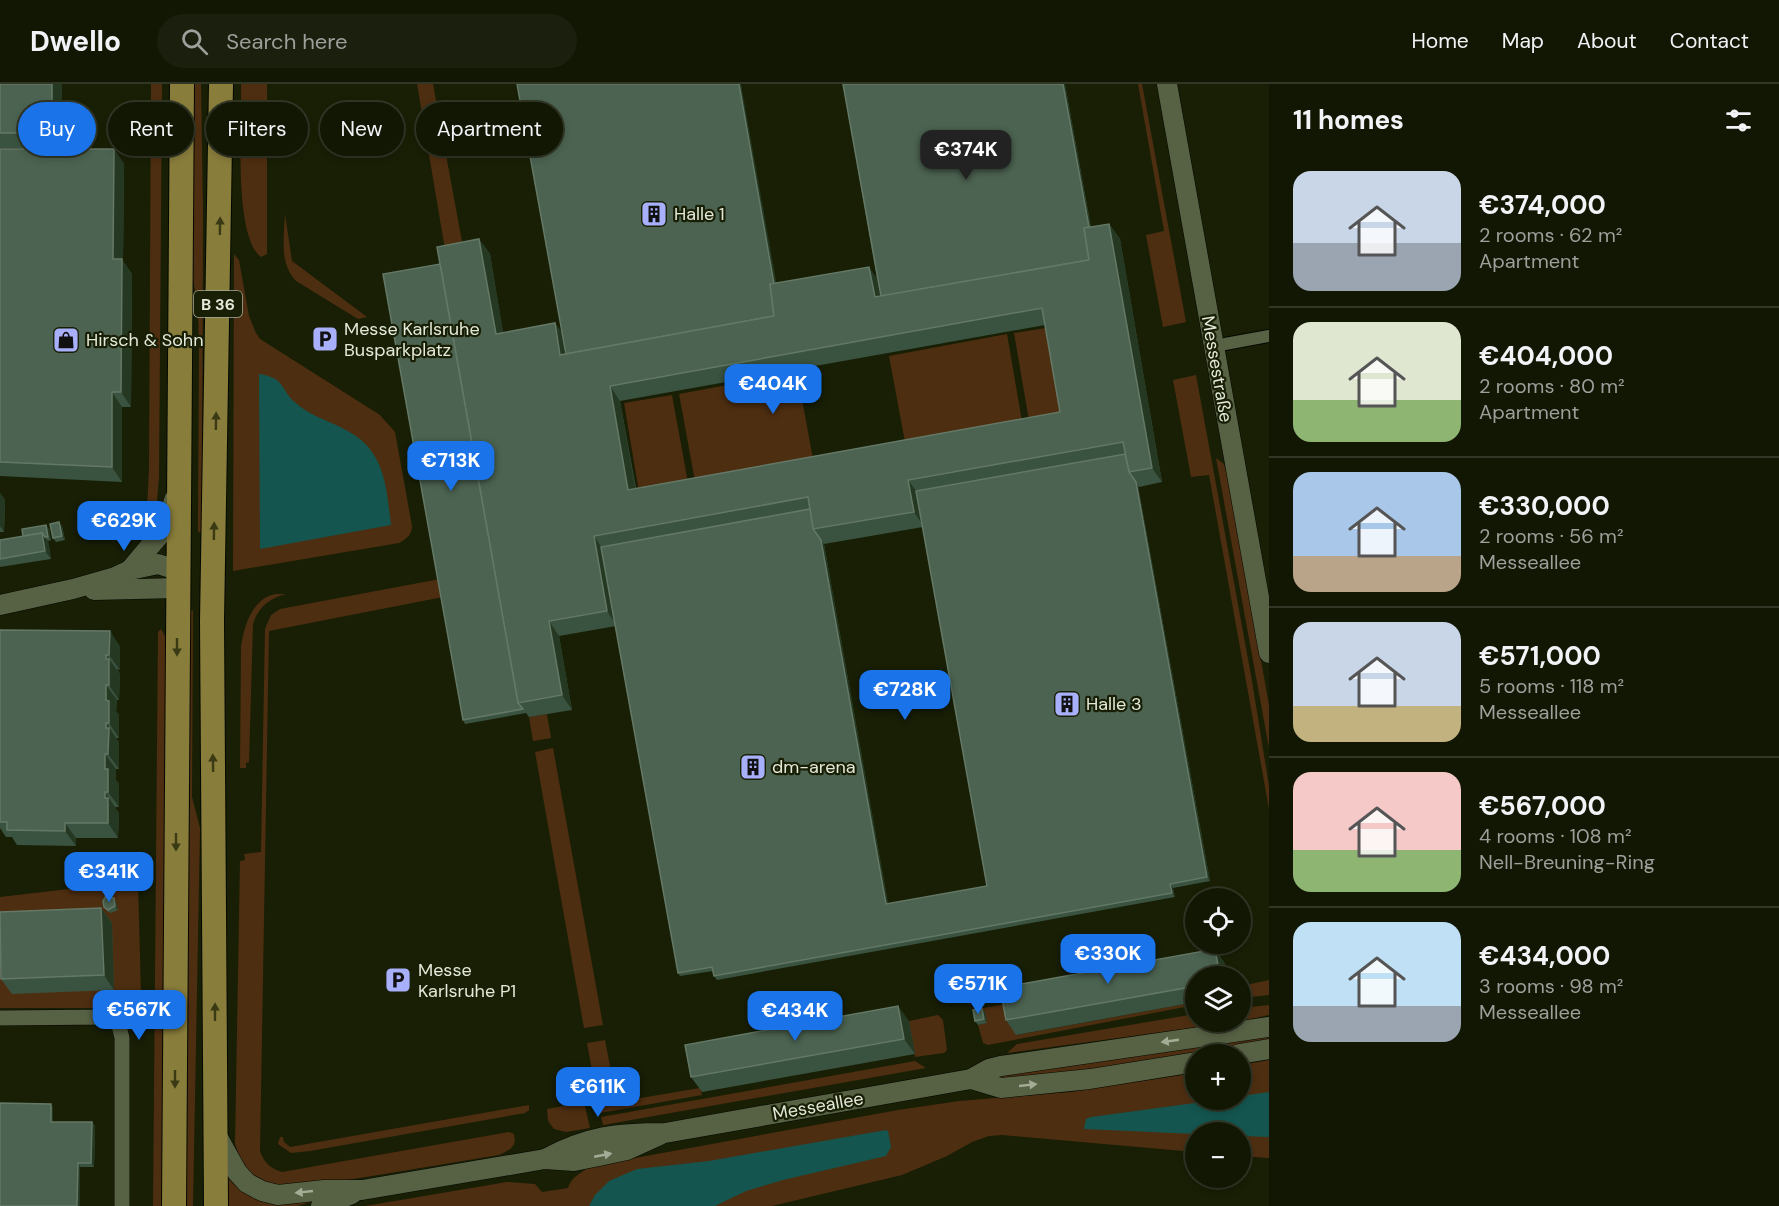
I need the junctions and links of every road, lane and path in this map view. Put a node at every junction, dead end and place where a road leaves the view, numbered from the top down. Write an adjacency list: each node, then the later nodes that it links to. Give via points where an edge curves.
1 (182, 84): 6 (main road, B 36)
2 (221, 84): 9 (main road, B 36, one-way to 2)
3 (1167, 84): 12 (street, Messestraße)
4 (1269, 336): 5 (street)
5 (1226, 344)
6 (179, 483): 7 (main road, B 36); 8 (street, via 167,526)
7 (179, 536): 9 (main road, B 36); 9 (main road, via 187,559 200,575)
8 (130, 570): 9 (street, via 158,564); 10 (street)
9 (191, 581): 10 (street, via 148,590); 19 (main road, B 36, one-way to 9, via 212,621); 22 (main road, B 36, one-way to 22)
10 (73, 589): 11 (street)
11 (0, 605)
12 (1269, 653)
13 (0, 1018): 21 (street, via 106,1017 118,1022 122,1038)
14 (1269, 1027): 18 (street, Messeallee, one-way to 18, via 1001,1066)
15 (1269, 1049): 16 (street)
16 (1251, 1052)
17 (1185, 1064): 18 (street, Messeallee, one-way to 17, via 1001,1088)
18 (971, 1079): 20 (street, Messeallee, via 665,1133 627,1150 574,1161 545,1159)
19 (215, 1133): 20 (street, Messeallee, one-way to 19, via 278,1195 262,1191 237,1172); 23 (main road, B 36)
20 (362, 1190): 24 (street, Messeallee)
21 (122, 1206)
22 (174, 1206)
23 (216, 1206)
24 (321, 1206)

